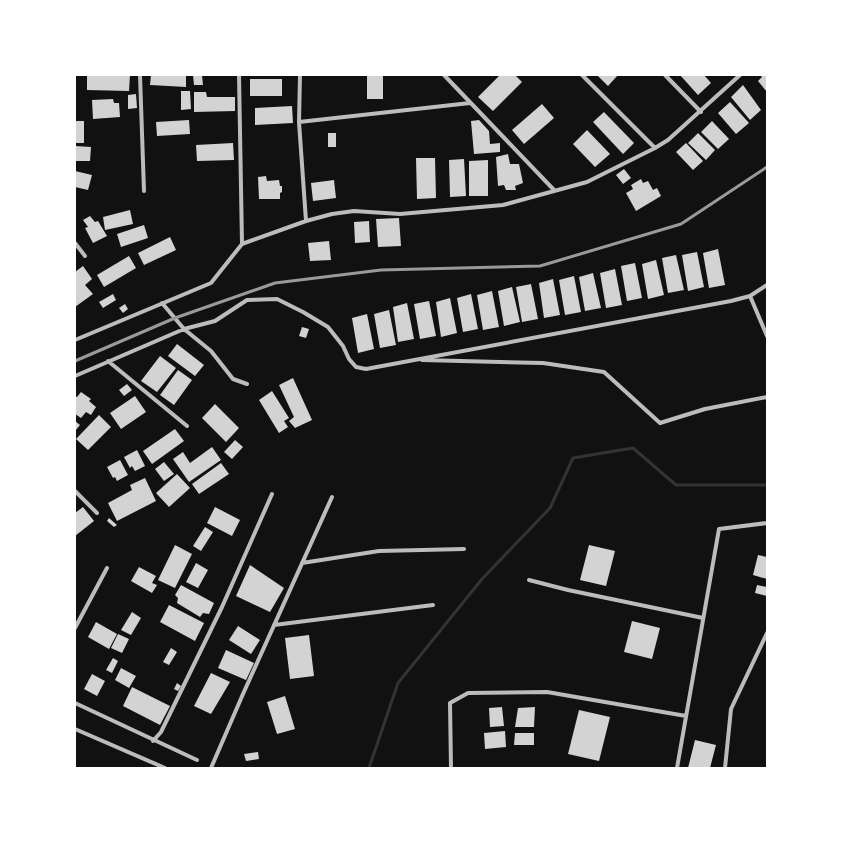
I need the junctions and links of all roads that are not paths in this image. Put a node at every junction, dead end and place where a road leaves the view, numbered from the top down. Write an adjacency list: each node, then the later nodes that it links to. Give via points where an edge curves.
1 (140, 75): 12 (street)
2 (240, 75): 16 (street)
3 (300, 75): 10 (street)
4 (444, 75): 8 (street)
5 (582, 75): 11 (street)
6 (665, 75): 9 (street)
7 (740, 75): 9 (street)
8 (470, 103): 10 (street); 13 (street)
9 (700, 112): 11 (street)
10 (299, 122): 14 (street)
11 (655, 148): 13 (street, via 587,182)
12 (144, 190)
13 (554, 190): 14 (street, via 503,205 400,214 354,211)
14 (306, 220): 16 (street)
15 (75, 243): 17 (street)
16 (242, 244): 20 (street, via 211,283)
17 (85, 256)
18 (767, 285): 19 (street)
19 (750, 296): 22 (street); 24 (street)
20 (162, 303): 21 (street); 23 (street)
21 (184, 329): 24 (street, via 215,321 247,300 277,299 328,327 356,367 366,369); 25 (street); 27 (street, via 211,350 233,379)
22 (767, 336)
23 (75, 340)
24 (414, 360): 28 (street, via 542,363 604,372 660,424 705,409)
25 (108, 361): 26 (street); 29 (street)
26 (75, 376)
27 (247, 384)
28 (767, 397)
29 (187, 426)
30 (75, 491): 33 (street)
31 (272, 494): 47 (street, via 222,607 161,732)
32 (332, 497): 36 (street)
33 (97, 512)
34 (767, 523): 40 (street, via 719,529)
35 (464, 549): 36 (street, via 379,551)
36 (302, 563): 41 (street)
37 (107, 568): 42 (street)
38 (529, 580): 40 (street)
39 (433, 605): 41 (street)
40 (704, 618): 45 (street)
41 (274, 626): 50 (street)
42 (75, 628)
43 (767, 633): 53 (street, via 731,709)
44 (75, 703): 47 (street)
45 (686, 716): 51 (street, via 547,692 468,693 450,703); 52 (street)
46 (75, 729): 49 (street)
47 (153, 740): 48 (street)
48 (197, 760)
49 (165, 768)
50 (211, 768)
51 (451, 768)
52 (677, 768)
53 (725, 768)

